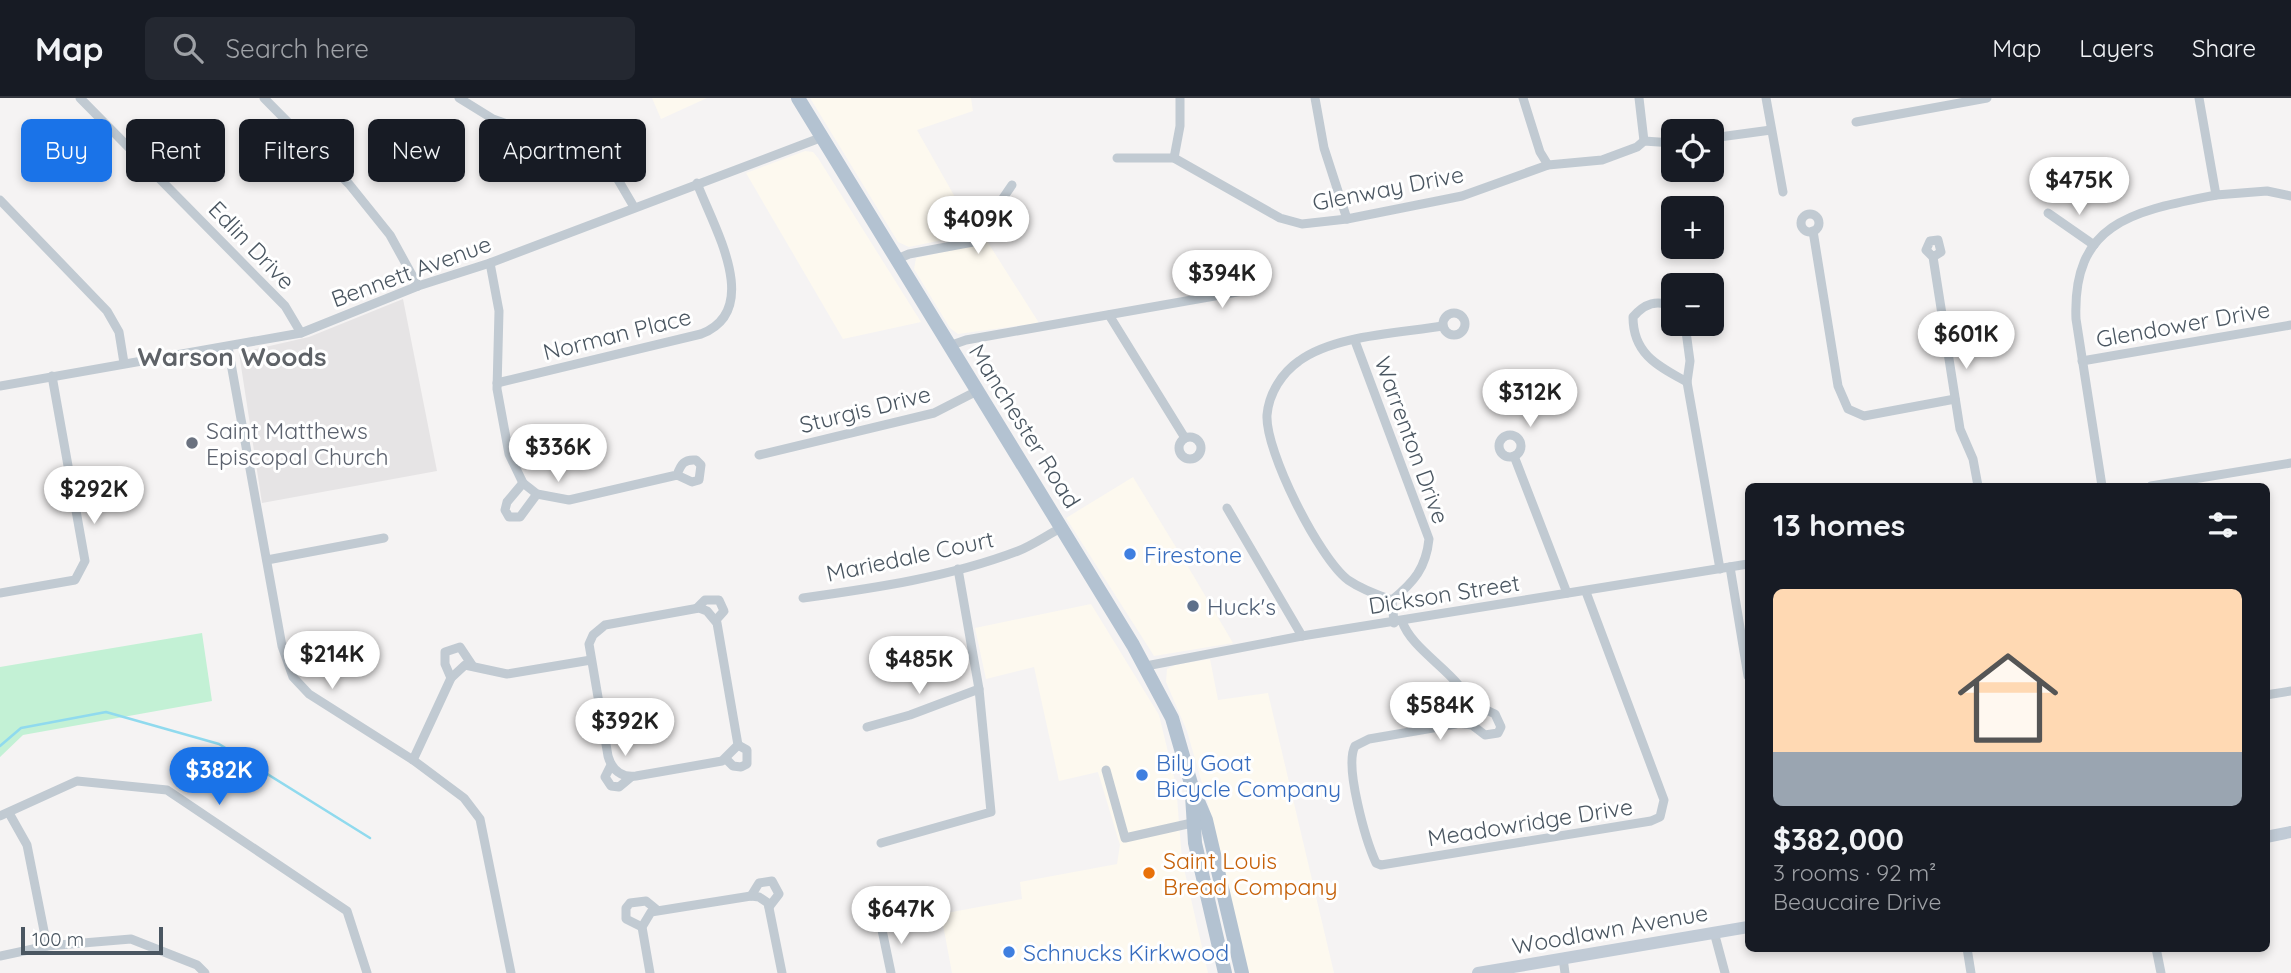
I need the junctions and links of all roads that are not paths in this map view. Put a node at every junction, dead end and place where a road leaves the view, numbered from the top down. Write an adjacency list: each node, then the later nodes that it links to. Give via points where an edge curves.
1 (80, 98): 41 (street, Edlin Drive, via 285,306)
2 (264, 98): 35 (street, via 349,184 390,235)
3 (459, 98): 27 (street, via 493,119 591,153 610,166)
4 (798, 98): 15 (main road, Manchester Road)
5 (1180, 98): 19 (street)
6 (1315, 98): 29 (street, via 1324,148)
7 (1523, 98): 20 (street)
8 (1639, 98): 16 (street)
9 (1766, 98): 13 (street)
10 (1987, 98): 12 (street)
11 (2199, 98): 24 (street)
12 (1856, 122)
13 (1771, 130): 14 (street); 23 (street)
14 (1724, 136)
15 (820, 138): 21 (street, Bennett Avenue); 33 (main road, Manchester Road)
16 (1644, 141): 17 (street, Glenway Drive); 20 (street, Glenway Drive, via 1602,160)
17 (1661, 142)
18 (1116, 158): 19 (street, Glenway Drive)
19 (1174, 158): 29 (street, Glenway Drive, via 1288,222)
20 (1548, 165): 29 (street, Glenway Drive, via 1462,196)
21 (697, 183): 27 (street, Bennett Avenue); 50 (street, Norman Place, via 733,281 733,299 721,323 701,334)
22 (1012, 185): 33 (street, via 973,242)
23 (1783, 192)
24 (2216, 195): 25 (street, via 2267,191); 31 (street, via 2146,209 2106,232)
25 (2291, 196)
26 (0, 200): 47 (street, via 107,311 119,332)
27 (634, 207): 34 (street, Bennett Avenue)
28 (2048, 213): 31 (street)
29 (1347, 219)
30 (1813, 231): 53 (street, via 1838,386 1848,410 1864,416)
31 (2095, 245): 46 (street, via 2075,293)
32 (1933, 257): 53 (street)
33 (895, 260): 44 (main road, Manchester Road)
34 (490, 263): 35 (street, Bennett Avenue); 50 (street, via 499,310)
35 (418, 286): 41 (street, Bennett Avenue)
36 (1254, 289): 38 (street)
37 (1661, 303): 49 (street, via 1641,308 1633,317 1633,331 1645,356)
38 (1110, 315): 44 (street); 54 (street)
39 (2291, 325): 46 (street, Glendower Drive)
40 (1443, 326): 43 (street)
41 (301, 333): 45 (street, Bennett Avenue)
42 (1687, 336): 49 (street)
43 (1355, 341): 75 (street, Warrenton Drive, via 1429,539 1420,574); 75 (street, via 1316,350 1281,377 1267,414 1269,438 1305,520 1332,564 1348,580)
44 (949, 346): 52 (main road, Manchester Road)
45 (228, 347): 47 (street, Bennett Avenue); 67 (street)
46 (2082, 361): 61 (street)
47 (124, 363): 48 (street, Bennett Avenue)
48 (52, 376): 51 (street, Bennett Avenue); 72 (street, via 85,561 75,580)
49 (1687, 382): 69 (street)
50 (497, 383): 59 (street, via 509,454)
51 (0, 386)
52 (976, 391): 55 (street, Sturgis Drive, via 934,412); 65 (main road, Manchester Road)
53 (1955, 399): 60 (street)
54 (1185, 438)
55 (759, 455)
56 (1514, 456): 73 (street)
57 (2291, 463): 62 (street)
58 (677, 475): 63 (street, via 569,500)
59 (523, 483): 63 (street); 63 (street, via 507,502 509,517 520,517)
60 (1977, 483)
61 (2102, 483)
62 (2192, 483)
63 (537, 494)
64 (1227, 508): 79 (street)
65 (1061, 528): 70 (street, Mariedale Court, via 1020,551); 83 (main road, Manchester Road)
66 (384, 538): 67 (street)
67 (267, 560): 91 (street, via 282,646 293,677 309,694)
68 (1745, 565): 69 (street, Dickson Street)
69 (1725, 568): 71 (street, Dickson Street); 81 (street)
70 (958, 569): 74 (street, Mariedale Court, via 877,588); 85 (street)
71 (1586, 592): 73 (street, Dickson Street); 89 (street, Meadowridge Drive, via 1664,800 1660,817 1390,865 1377,863 1350,763 1355,746 1369,739)
72 (0, 593)
73 (1567, 593): 78 (street, Dickson Street)
74 (803, 598)
75 (1392, 600): 78 (street)
76 (702, 609): 77 (street); 77 (street, via 705,600 719,600 724,611); 80 (street, via 598,628 589,643)
77 (716, 620): 94 (street, via 733,752)
78 (1398, 622): 79 (street, Dickson Street); 88 (street)
79 (1302, 636): 83 (street, Dickson Street)
80 (591, 660): 82 (street, via 507,674); 92 (street)
81 (1745, 662)
82 (472, 665): 84 (street, via 465,665); 84 (street, via 460,647 445,652 444,664)
83 (1146, 666): 95 (main road, Manchester Road, via 1172,718)
84 (451, 678): 91 (street)
85 (979, 689): 90 (street); 100 (street, via 991,812)
86 (2291, 691): 87 (street)
87 (2270, 694)
88 (1469, 702): 89 (street, via 1468,715); 89 (street, via 1495,713 1501,727 1498,733 1485,735 1472,725)
89 (1459, 723)
90 (867, 727)
91 (413, 760): 115 (street, via 464,798 480,819)
92 (611, 765): 94 (street); 94 (street, via 605,777 611,786 619,787)
93 (1107, 770): 97 (street, via 1125,838)
94 (631, 777)
95 (1192, 787): 97 (main road, Manchester Road); 120 (main road, Manchester Road, via 1206,820)
96 (4, 815): 108 (street, via 27,845); 114 (street, via 77,781 167,790 347,911)
97 (1192, 823): 119 (main road, Manchester Road)
98 (2291, 832): 99 (street)
99 (2270, 835)
100 (881, 843)
101 (751, 896): 102 (street); 102 (street, via 759,883 772,881 779,894); 103 (street)
102 (769, 907): 117 (street)
103 (657, 910): 105 (street); 105 (street, via 646,901 630,903 626,919)
104 (881, 925): 118 (street)
105 (642, 927): 116 (street)
106 (1745, 927): 107 (street, Woodlawn Avenue)
107 (1714, 932): 112 (street, Woodlawn Avenue); 123 (street)
108 (47, 946): 111 (street); 113 (street, via 131,939 197,965)
109 (1968, 952): 124 (street)
110 (2157, 952): 125 (street)
111 (0, 956)
112 (1563, 958): 121 (street, Woodlawn Avenue); 122 (street)
113 (205, 973)
114 (367, 973)
115 (511, 973)
116 (650, 973)
117 (782, 973)
118 (891, 973)
119 (1225, 973)
120 (1242, 973)
121 (1478, 973)
122 (1565, 973)
123 (1725, 973)
124 (1971, 973)
125 (2161, 973)

